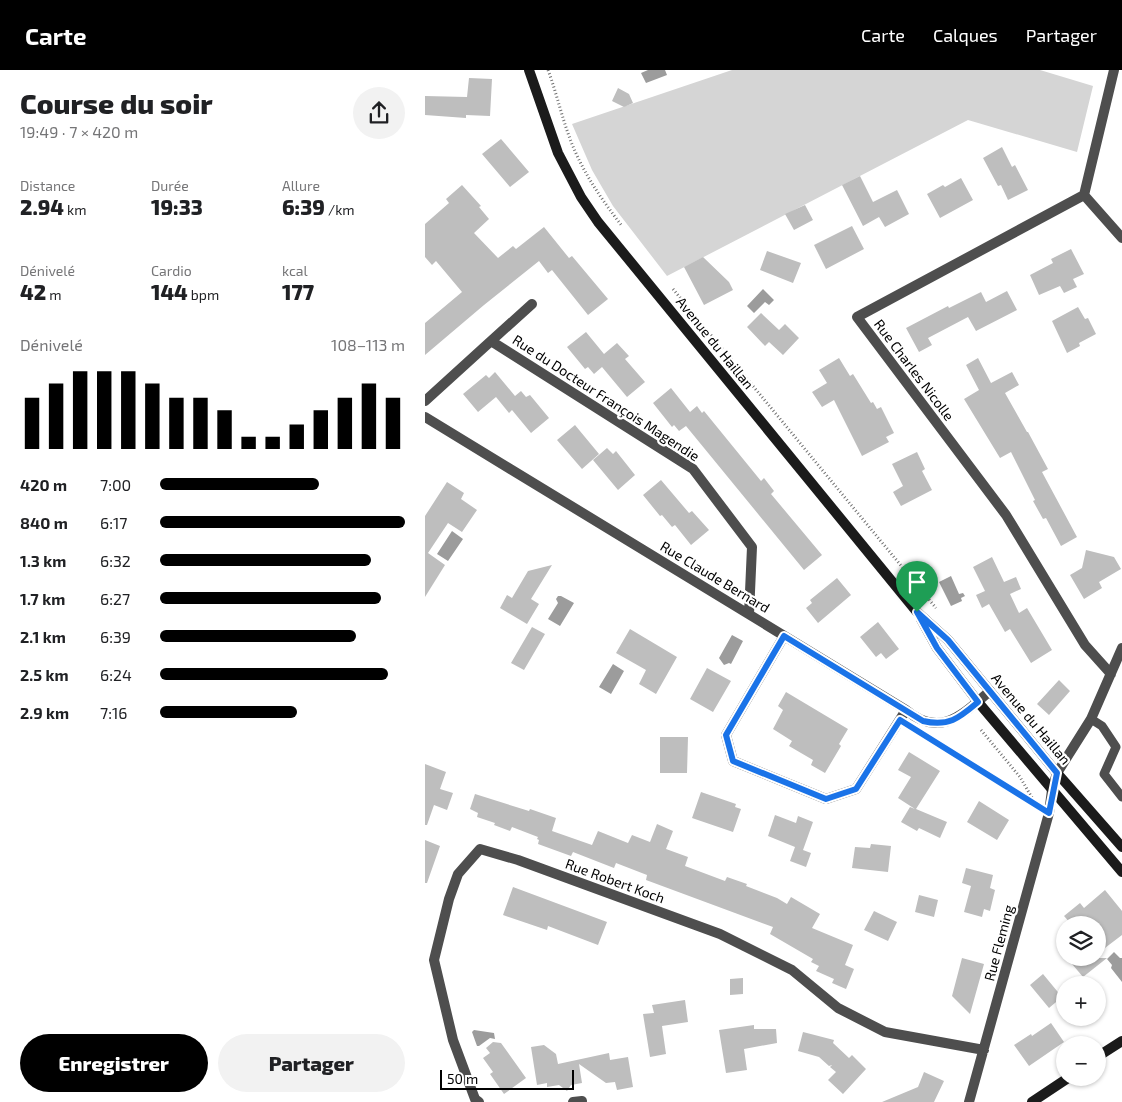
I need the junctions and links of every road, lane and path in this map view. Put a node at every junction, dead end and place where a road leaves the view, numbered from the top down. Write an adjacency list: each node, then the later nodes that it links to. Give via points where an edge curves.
1 (529, 70): 12 (street, Avenue du Haillan, via 558,153 598,222)
2 (548, 70): 5 (path, via 576,152 602,200)
3 (1114, 70): 4 (street)
4 (1084, 195): 6 (street); 17 (street, Rue Charles Nicolle, via 857,318 1006,515 1085,645)
5 (622, 227)
6 (1122, 238)
7 (671, 288): 13 (path)
8 (532, 304): 9 (street, Rue du Docteur François Magendie)
9 (491, 341): 10 (street, Rue du Docteur François Magendie); 14 (street, Rue du Docteur François Magendie, via 693,469 752,547)
10 (425, 401)
11 (425, 417): 14 (street, Rue Claude Bernard)
12 (917, 612): 18 (street, Avenue du Haillan, via 948,640); 19 (street, Avenue du Haillan, via 937,648)
13 (940, 613)
14 (749, 614): 15 (street, Rue Claude Bernard)
15 (784, 636): 20 (street, Rue Claude Bernard); 20 (street, via 726,735 733,761 826,799 856,789)
16 (1122, 648): 17 (street, Rue Fleming)
17 (1111, 674): 22 (street, Rue Fleming)
18 (990, 691): 19 (street, Rue Claude Bernard); 24 (street, Avenue du Haillan)
19 (978, 702): 21 (street, Rue Claude Bernard); 25 (street, Avenue du Haillan)
20 (906, 710): 21 (street, Rue Claude Bernard, via 914,717 932,723 951,721)
21 (966, 712): 27 (path, via 1020,777)
22 (1091, 719): 24 (street, Rue Fleming); 26 (lane, via 1102,726 1116,747 1104,774)
23 (925, 736): 27 (path)
24 (1057, 773): 25 (street, Rue Fleming); 29 (street, Avenue du Haillan)
25 (1052, 790): 28 (street, Rue Fleming); 30 (street, Avenue du Haillan)
26 (1122, 797)
27 (1035, 804): 28 (path)
28 (1049, 813): 32 (street, Rue Fleming)
29 (1122, 847)
30 (1122, 872)
31 (1122, 1041): 33 (street)
32 (985, 1050): 35 (street, Rue Robert Koch, via 885,1032 838,1008 792,970 720,934 481,849 458,874 434,960 453,1040); 36 (street, Rue Fleming)
33 (1106, 1051)
34 (1056, 1086): 37 (street)
35 (479, 1102)
36 (969, 1102)
37 (1032, 1102)

